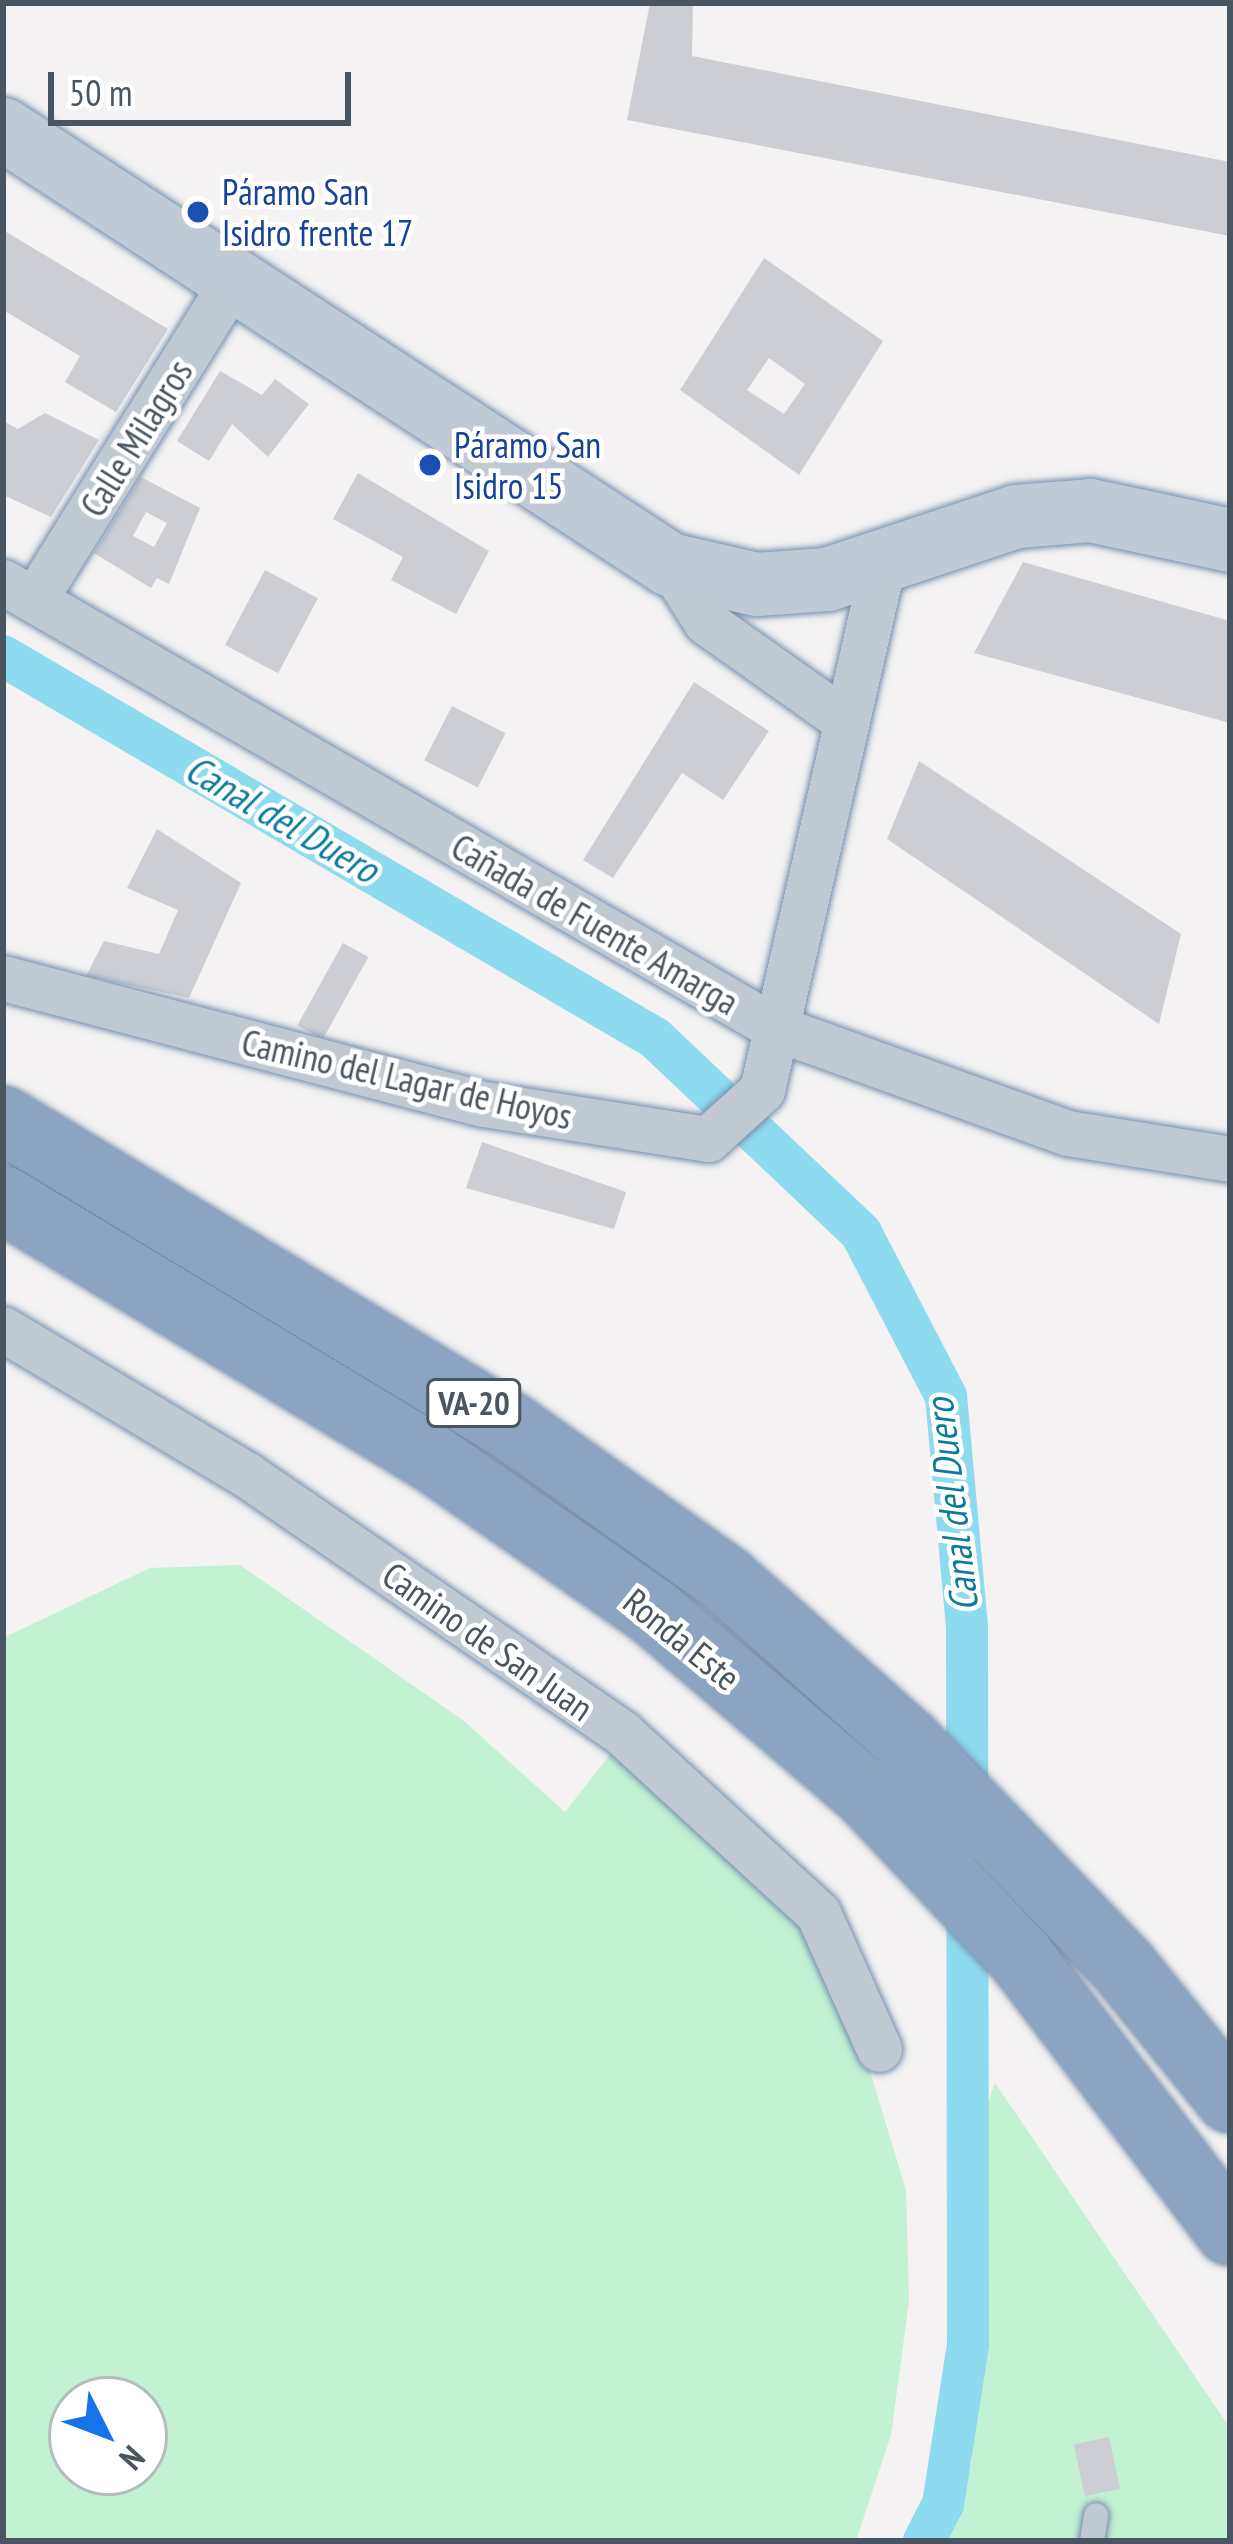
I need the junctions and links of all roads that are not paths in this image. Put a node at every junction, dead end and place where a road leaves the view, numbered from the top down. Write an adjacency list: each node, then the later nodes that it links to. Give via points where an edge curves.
1 (3, 129): 2 (street)
2 (236, 275): 5 (street); 6 (street, Calle Milagros)
3 (1230, 540): 4 (street, via 1072,511 1016,515)
4 (883, 563): 5 (street, via 756,584); 7 (street, Camino del Lagar de Hoyos)
5 (669, 564): 7 (street, via 706,622)
6 (19, 591): 9 (street, Cañada de Fuente Amarga)
7 (843, 719): 9 (street, Camino del Lagar de Hoyos)
8 (3, 978): 9 (street, Camino del Lagar de Hoyos, via 484,1104 708,1139 762,1090)
9 (776, 1028): 11 (street, Cañada de Fuente Amarga, via 1068,1133)
10 (3, 1120): 15 (highway, Ronda Este / VA-20, via 511,1427 726,1580 907,1741 1056,1896)
11 (1230, 1160)
12 (3, 1199): 16 (highway, Ronda Este / VA-20, via 452,1472 654,1612 867,1794 1021,1957)
13 (3, 1329): 14 (street, Camino de San Juan, via 247,1475 622,1733 818,1913)
14 (879, 2049)
15 (1230, 2099)
16 (1230, 2231)
17 (1096, 2515): 18 (lane)
18 (1092, 2541)

